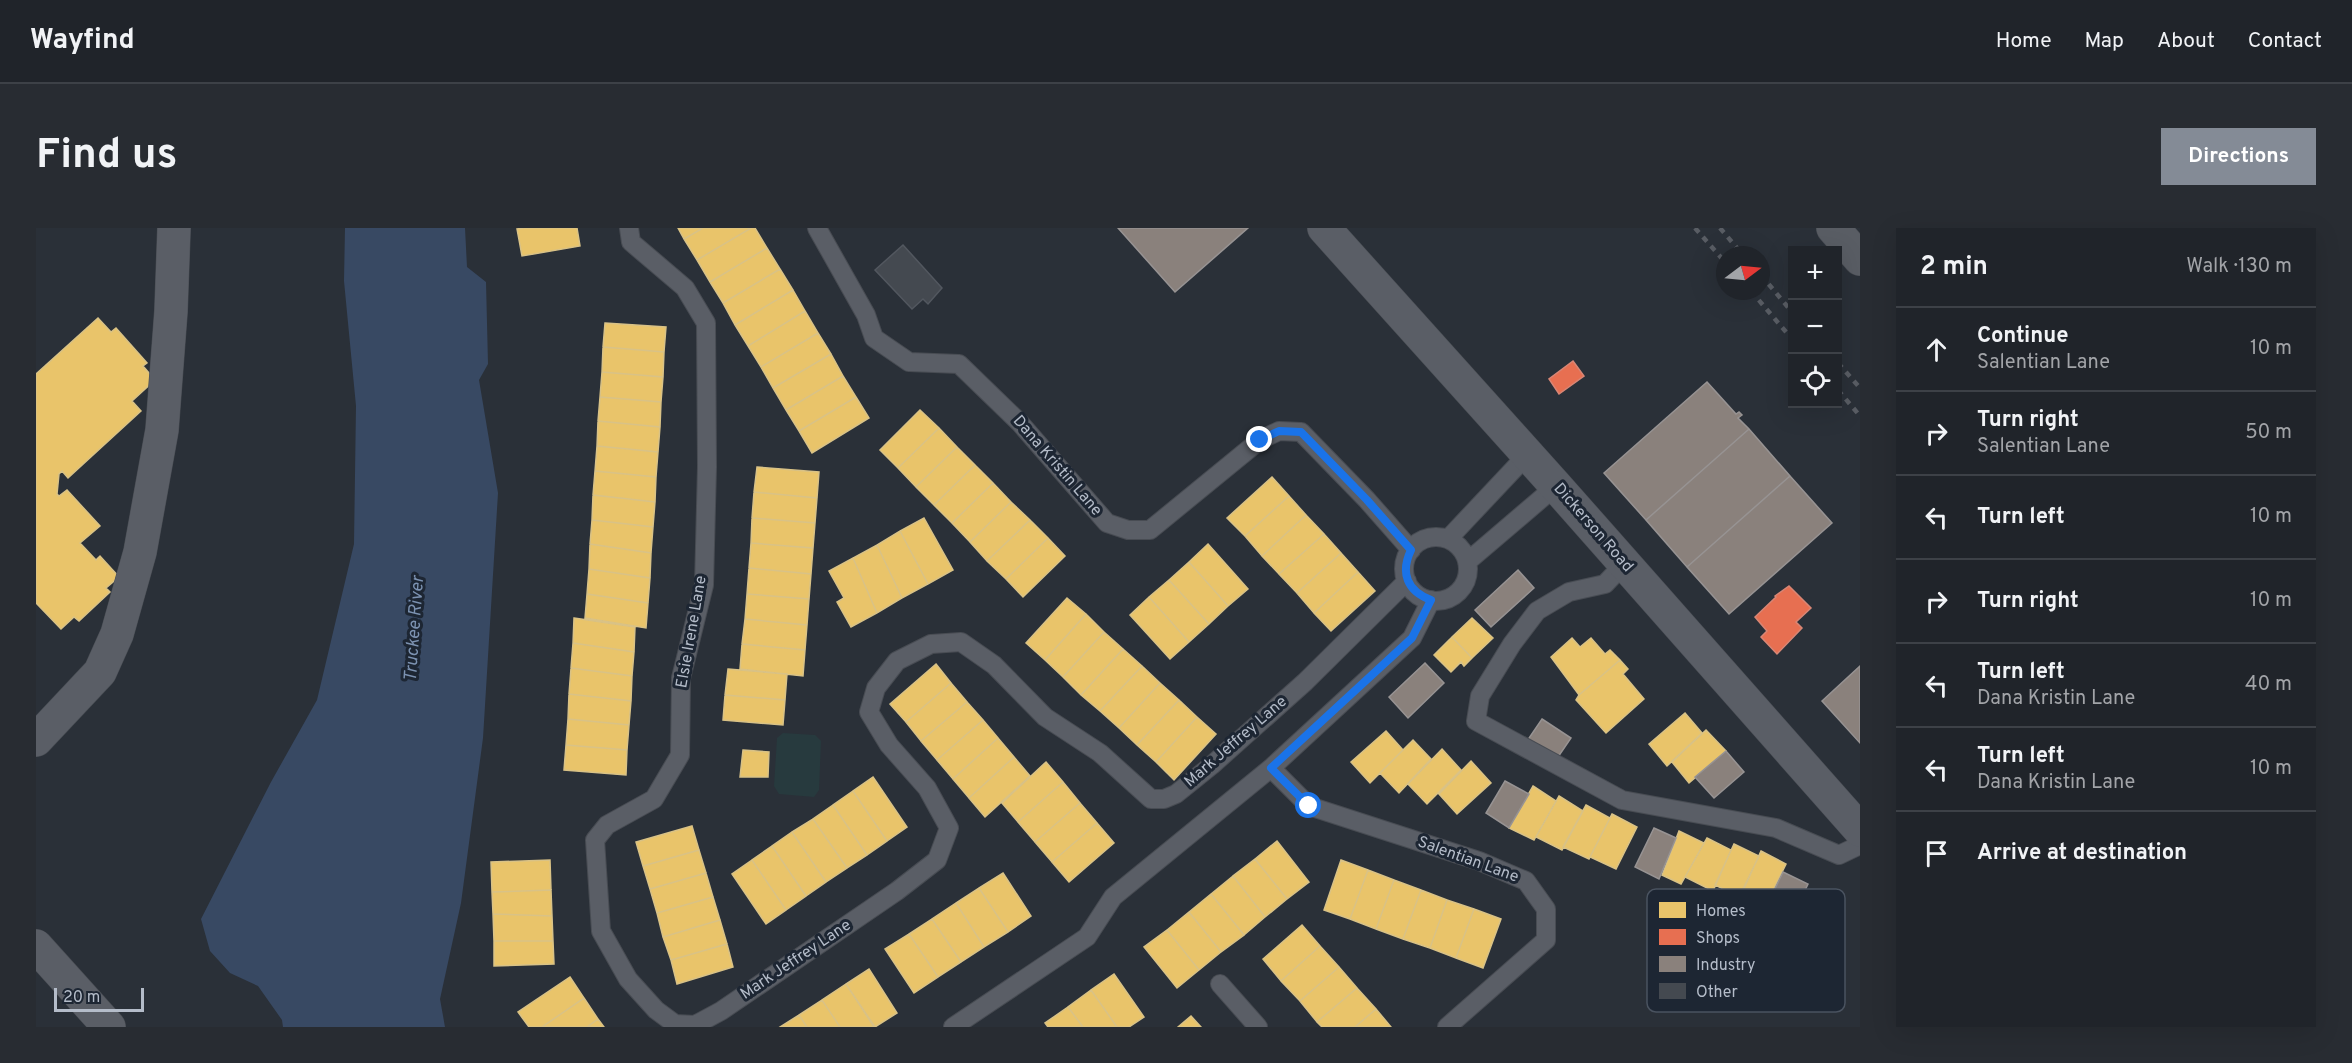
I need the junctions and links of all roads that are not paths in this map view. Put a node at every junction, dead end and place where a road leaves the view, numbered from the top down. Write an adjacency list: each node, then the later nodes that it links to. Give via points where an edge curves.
1 (174, 228): 15 (street, via 162,430 137,562 117,634 100,672)
2 (629, 228): 21 (lane, Elsie Irene Lane, via 631,242 686,288 706,323 704,585 681,678 680,755 654,800 607,825 595,840 601,932 628,979 656,1010 675,1024 695,1025)
3 (817, 228): 10 (lane, Dana Kristin Lane, via 866,315 874,338 909,362 959,364 1020,423 1107,523 1128,530 1150,530 1260,440 1279,431 1301,432)
4 (1324, 228): 7 (street, Dickerson Road)
5 (1833, 228): 6 (main road)
6 (1860, 259)
7 (1527, 454): 8 (street, Dickerson Road); 9 (lane)
8 (1556, 486): 11 (lane); 12 (street, Dickerson Road)
9 (1448, 539): 10 (lane, via 1428,538); 11 (lane, via 1464,552)
10 (1411, 550): 13 (lane, via 1406,559)
11 (1467, 562): 14 (lane, via 1468,572 1459,591 1451,597)
12 (1624, 564): 17 (street, Dickerson Road); 18 (lane, via 1605,584 1569,592 1537,611 1480,696 1476,721 1622,800 1776,828 1839,855)
13 (1407, 581): 14 (lane, via 1413,590); 21 (lane, Mark Jeffrey Lane, via 1305,682 1212,765 1164,799 1151,799 1100,753 1045,717 994,665 961,642 931,644 897,661 876,688 869,712 889,745 927,788 949,828 937,860)
14 (1431, 600): 16 (lane, via 1412,638)
15 (36, 740)
16 (1271, 768): 23 (lane, via 1113,897 1087,937); 25 (lane, Salentian Lane, via 1309,806 1479,861 1526,881 1546,909 1546,940)
17 (1860, 830)
18 (1860, 845)
19 (36, 946): 22 (street)
20 (1220, 984): 24 (lane)
21 (721, 1011)
22 (104, 1025)
23 (953, 1027)
24 (1258, 1027)
25 (1447, 1027)

